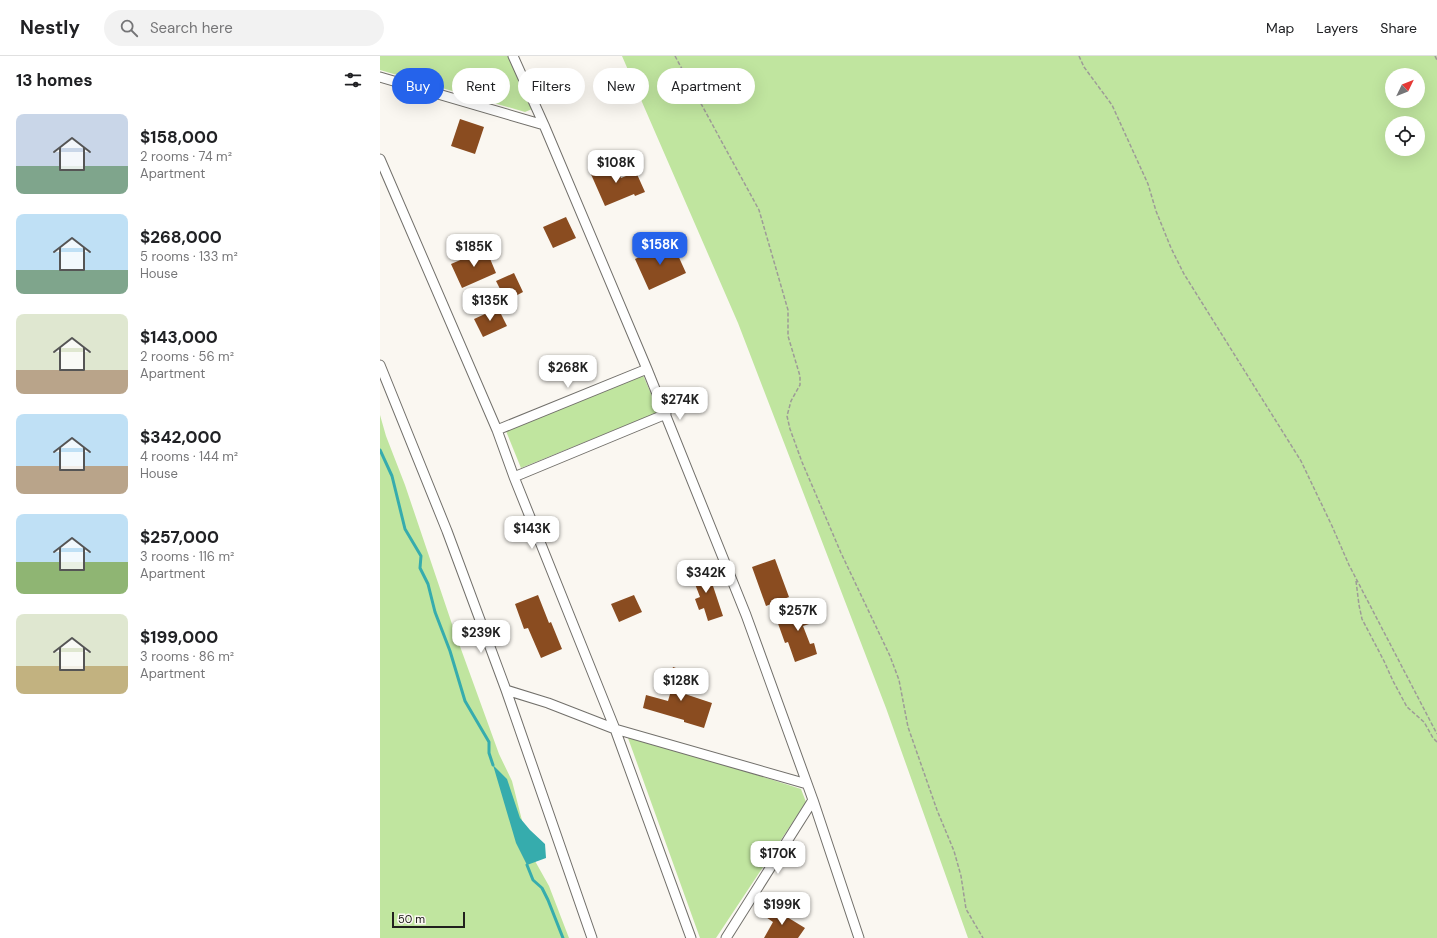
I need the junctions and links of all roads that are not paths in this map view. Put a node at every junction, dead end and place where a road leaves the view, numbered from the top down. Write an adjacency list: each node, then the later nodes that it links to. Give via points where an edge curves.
1 (513, 56): 3 (street)
2 (380, 77): 3 (street)
3 (544, 125): 6 (street)
4 (380, 159): 8 (street)
5 (380, 365): 10 (street, via 447,531)
6 (647, 369): 7 (street); 8 (street)
7 (666, 414): 9 (street); 12 (street, via 746,615)
8 (497, 430): 9 (street)
9 (514, 477): 11 (street)
10 (506, 690): 11 (street); 14 (street)
11 (615, 729): 12 (street); 15 (street)
12 (807, 784): 13 (street)
13 (813, 800): 16 (street); 17 (street)
14 (592, 938)
15 (691, 938)
16 (726, 938)
17 (859, 938)

